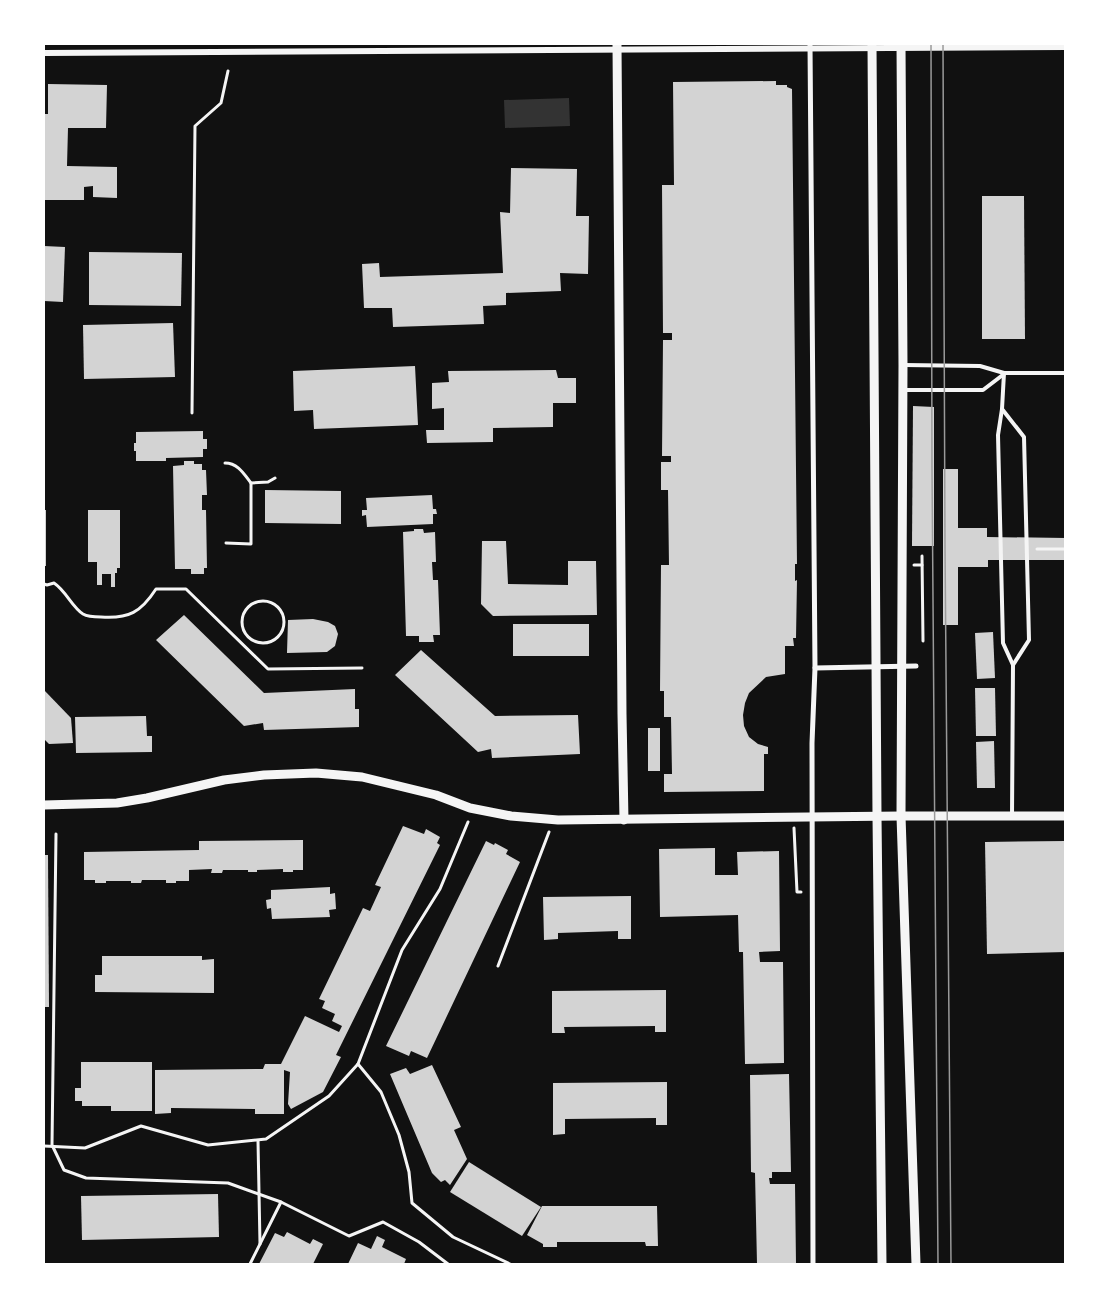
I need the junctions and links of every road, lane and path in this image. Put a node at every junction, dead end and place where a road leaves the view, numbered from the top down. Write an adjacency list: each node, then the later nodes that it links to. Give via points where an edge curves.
1 (810, 44): 25 (street)
2 (872, 46): 3 (street); 4 (street); 27 (street)
3 (902, 46): 5 (street); 8 (street)
4 (617, 47): 6 (street); 32 (street)
5 (1065, 48)
6 (44, 53)
7 (228, 71): 13 (path, via 221,103 195,126)
8 (903, 365): 9 (lane, via 981,366); 11 (street)
9 (1004, 373): 10 (lane); 11 (lane, via 983,390); 12 (lane)
10 (1065, 373)
11 (903, 390): 28 (street)
12 (1002, 409): 22 (lane, via 998,435 1003,643); 22 (lane, via 1024,437 1029,640)
13 (192, 413)
14 (225, 463): 16 (path, via 239,468)
15 (275, 478): 16 (path)
16 (251, 483): 17 (path, via 251,544)
17 (226, 543)
18 (922, 556): 21 (path)
19 (44, 584): 24 (path, via 61,587 80,612 88,616 116,618 132,614 156,589 186,589 268,669)
20 (269, 601): 20 (path, via 283,615 283,630 267,643 253,641 243,631 244,610 255,602)
21 (923, 641)
22 (1013, 665): 29 (lane)
23 (916, 666): 25 (street)
24 (362, 668)
25 (815, 668): 36 (street)
26 (44, 805): 32 (street, via 117,802 224,780 316,773 362,777 511,816)
27 (877, 816): 28 (street); 31 (street); 45 (street)
28 (902, 816): 29 (street); 52 (street)
29 (1012, 816): 30 (street)
30 (1065, 816)
31 (794, 817): 32 (street); 36 (path, via 797,892)
32 (624, 819)
33 (468, 822): 38 (path, via 440,889 402,950)
34 (549, 832): 37 (path)
35 (56, 834): 40 (path)
36 (813, 890): 49 (street)
37 (498, 966)
38 (358, 1064): 39 (path, via 329,1096 266,1139); 48 (path, via 381,1092 399,1135 412,1203 453,1237)
39 (258, 1140): 40 (path, via 208,1145 141,1126 85,1148); 42 (path)
40 (52, 1145): 41 (path); 42 (path, via 64,1170 86,1178 228,1183)
41 (44, 1146)
42 (259, 1193): 43 (path); 44 (path)
43 (281, 1202): 44 (path); 47 (path, via 349,1236 383,1222)
44 (260, 1244): 46 (path)
45 (882, 1251): 50 (street); 51 (street)
46 (250, 1264)
47 (448, 1264)
48 (510, 1264)
49 (813, 1264)
50 (882, 1264)
51 (887, 1264)
52 (916, 1264)

